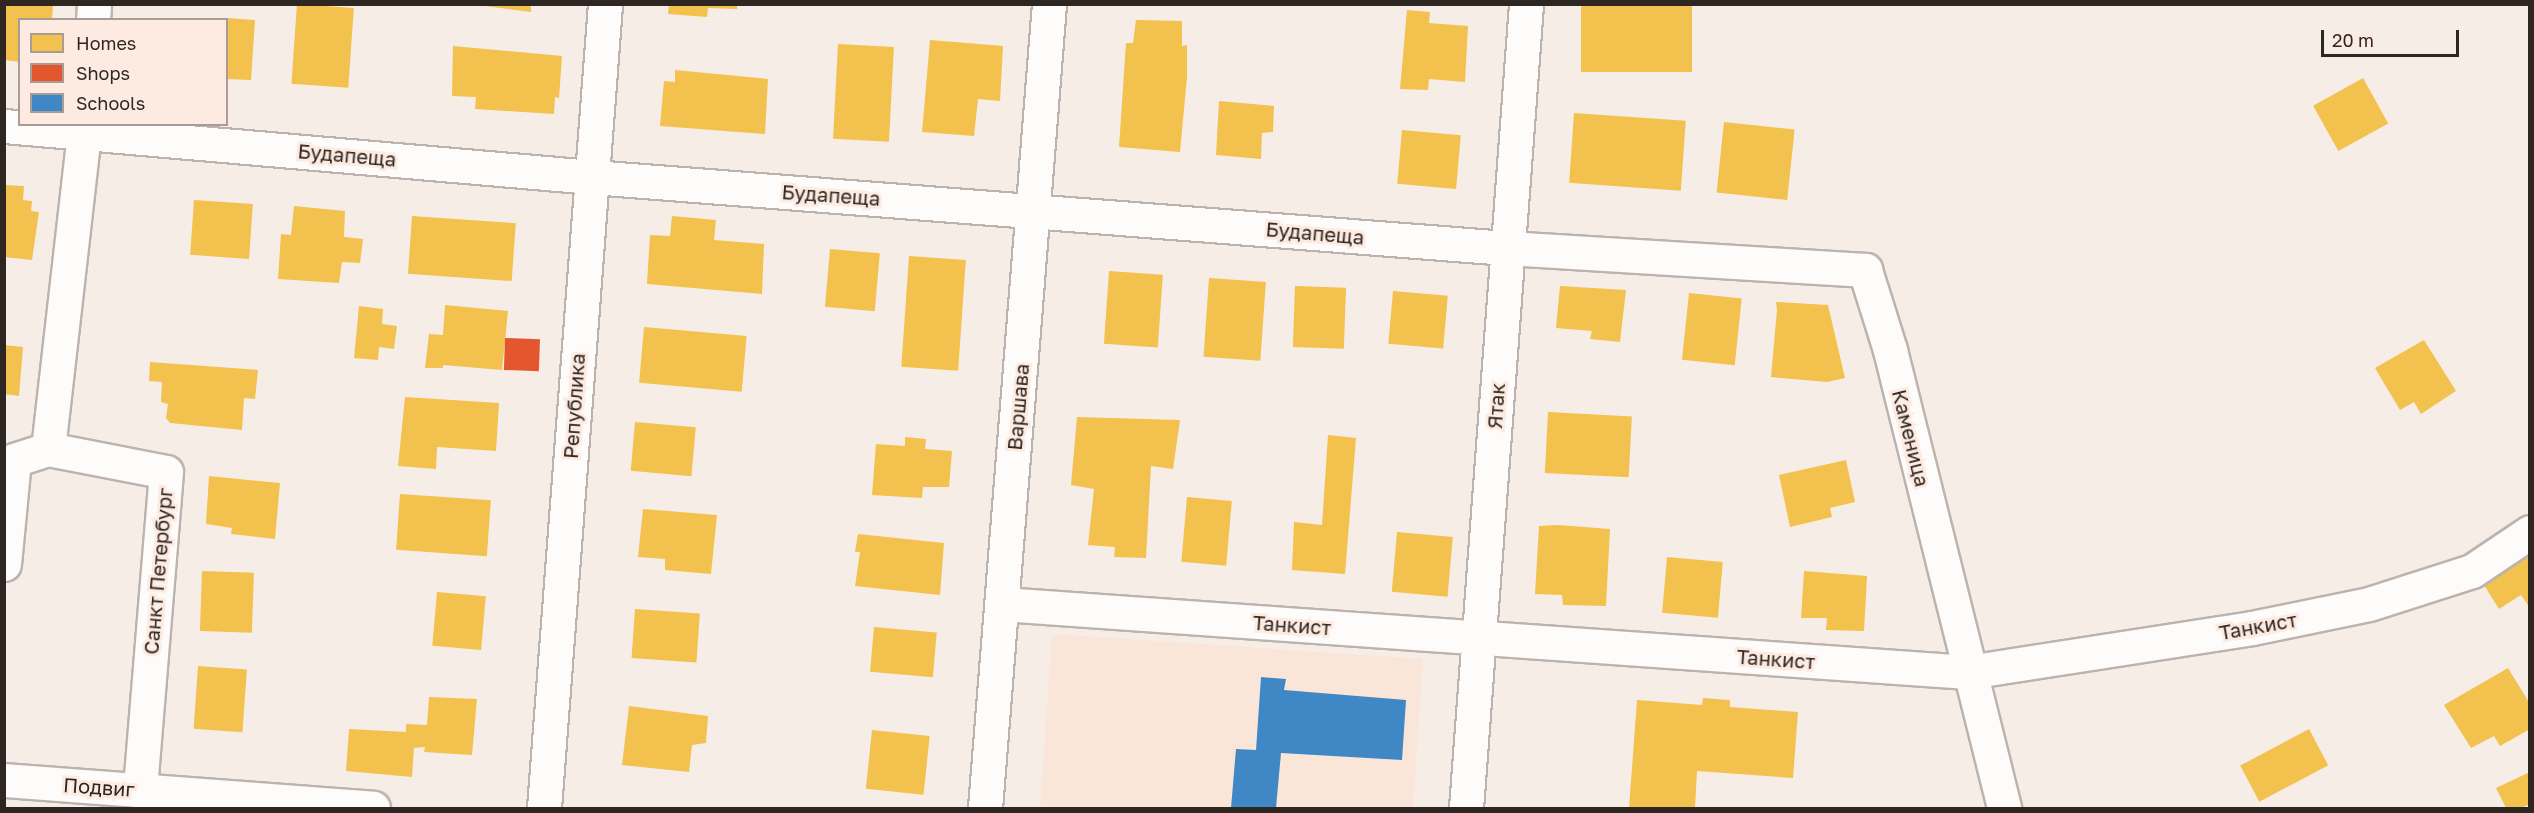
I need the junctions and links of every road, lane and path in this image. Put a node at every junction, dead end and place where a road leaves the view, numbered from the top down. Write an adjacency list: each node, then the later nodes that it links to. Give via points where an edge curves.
1 (605, 4): 6 (street, Република)
2 (1049, 4): 7 (street, Варшава)
3 (1526, 4): 8 (street, Ятак)
4 (4, 126): 5 (street, Будапеща)
5 (84, 128): 6 (street, Будапеща); 10 (street)
6 (592, 177): 7 (street, Будапеща); 19 (street, Република)
7 (1034, 210): 8 (street, Будапеща); 13 (street, Варшава)
8 (1507, 248): 9 (street, Будапеща); 14 (street, Ятак)
9 (1658, 256): 15 (street, Каменица, via 1865,270 1890,350)
10 (48, 449): 12 (street, Санкт Петербург, via 14,460); 17 (street, Санкт Петербург, via 166,472)
11 (2529, 532): 15 (street, Танкист, via 2472,571 2369,604 2252,628)
12 (4, 564)
13 (1002, 604): 14 (street, Танкист); 20 (street, Варшава)
14 (1478, 639): 15 (street, Танкист); 21 (street, Ятак)
15 (1968, 672): 22 (street, Каменица)
16 (4, 780): 17 (street, Подвиг)
17 (140, 790): 18 (street, Подвиг)
18 (373, 808)
19 (544, 808)
20 (985, 808)
21 (1466, 808)
22 (2004, 808)

